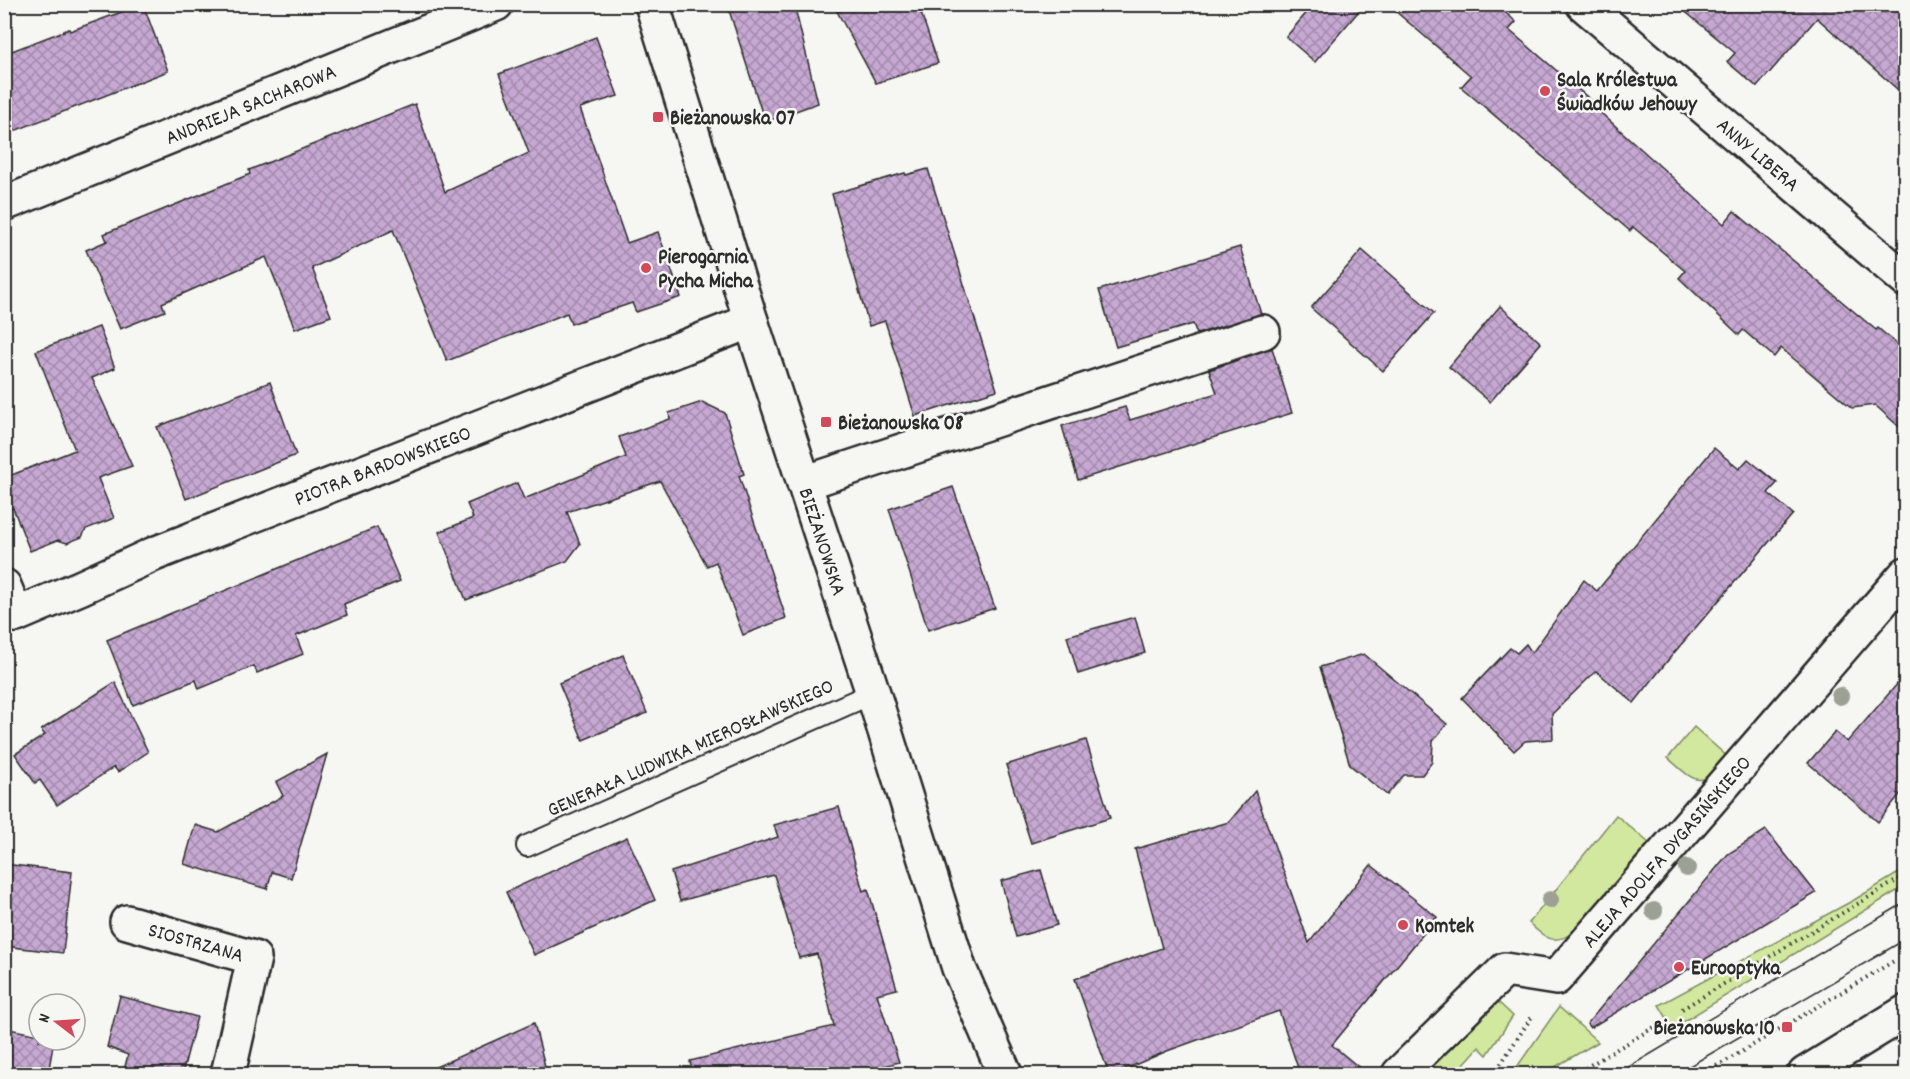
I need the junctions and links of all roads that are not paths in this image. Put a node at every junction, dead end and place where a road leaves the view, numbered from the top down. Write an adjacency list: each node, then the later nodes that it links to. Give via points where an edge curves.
1 (496, 4): 4 (street, ANDRIEJA SACHAROWA)
2 (652, 4): 6 (street, BIEŻANOWSKA)
3 (1583, 4): 5 (street, ANNY LIBERA)
4 (4, 204)
5 (1905, 280)
6 (751, 321): 8 (street, BIEŻANOWSKA); 10 (street, PIOTRA BARDOWSKIEGO, via 154,554 82,587)
7 (1263, 332): 8 (street)
8 (804, 483): 11 (street, BIEŻANOWSKA)
9 (1905, 574): 17 (street, ALEJA ADOLFA DYGASIŃSKIEGO, via 1556,978 1505,970)
10 (8, 611)
11 (873, 693): 12 (lane, GENERAŁA LUDWIKA MIEROSŁAWSKIEGO); 16 (street, BIEŻANOWSKA, via 958,968)
12 (527, 846)
13 (127, 922): 15 (street, SIOSTRZANA, via 254,958)
14 (1905, 1012): 18 (street)
15 (228, 1074)
16 (1005, 1074)
17 (1399, 1074)
18 (1805, 1074)

